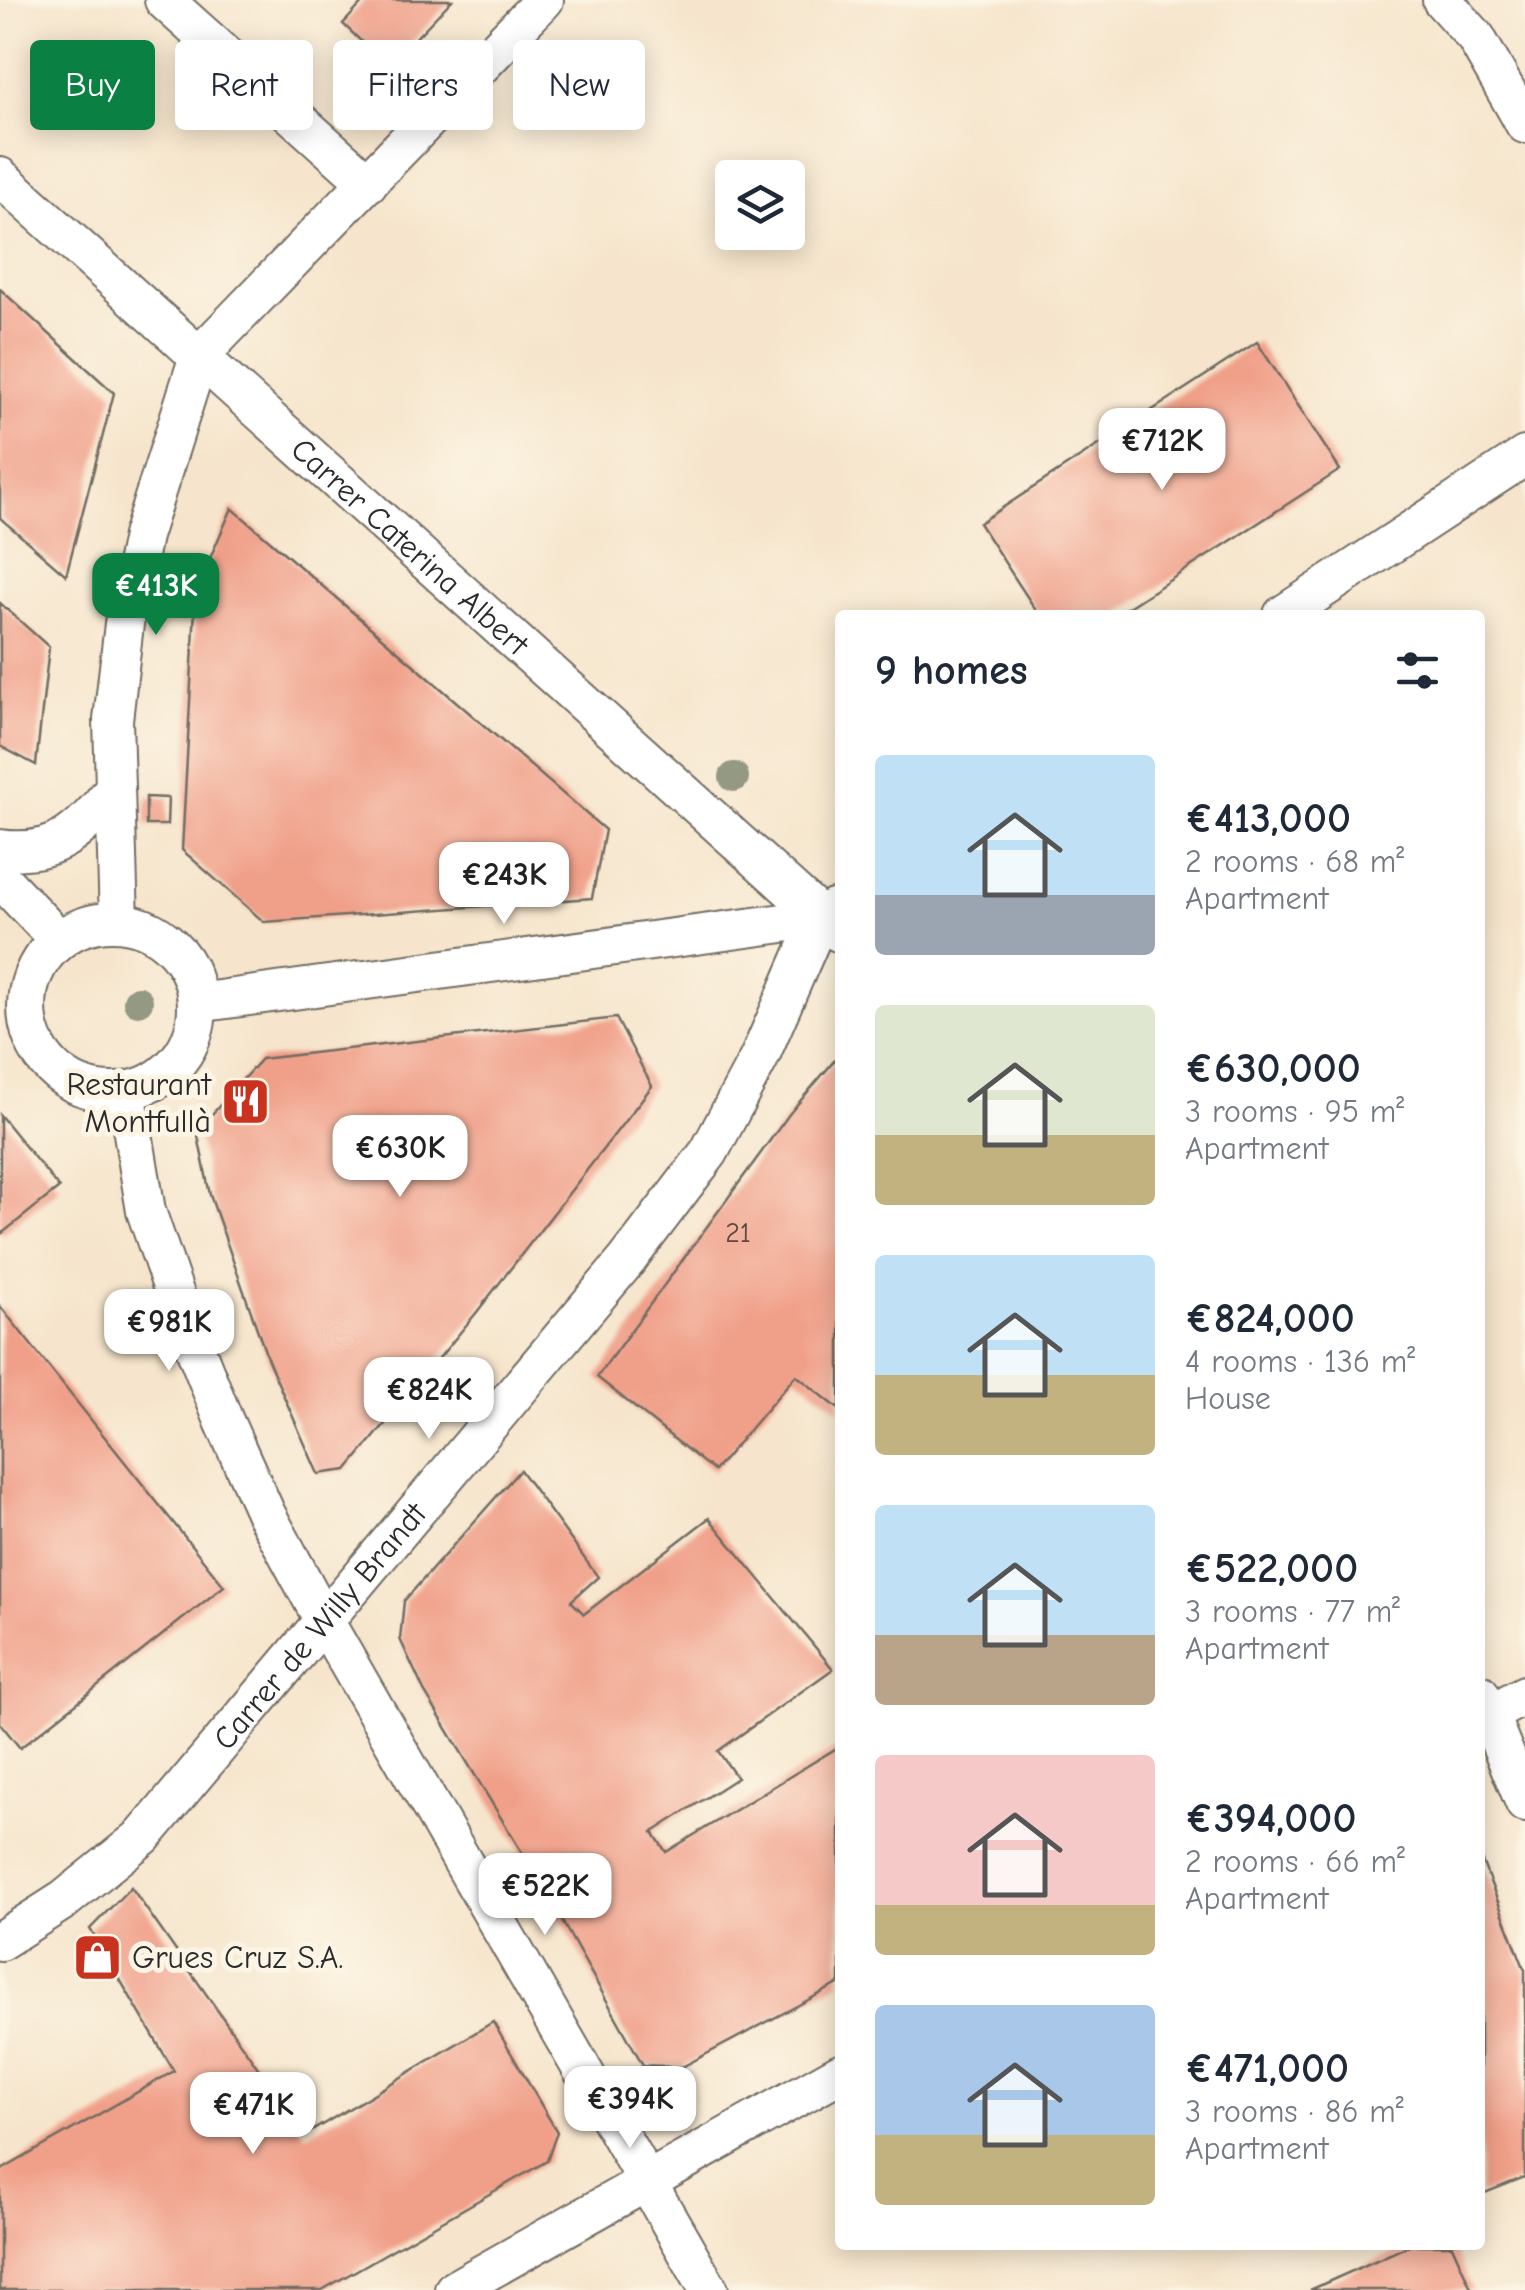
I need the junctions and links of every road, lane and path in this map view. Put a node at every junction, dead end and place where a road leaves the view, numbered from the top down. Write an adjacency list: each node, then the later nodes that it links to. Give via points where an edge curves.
1 (164, 0): 6 (street)
2 (544, 0): 6 (street)
3 (1442, 0): 4 (street, via 1476,38)
4 (1525, 124)
5 (0, 177): 7 (street, Carrer Caterina Albert)
6 (368, 183): 7 (street)
7 (200, 356): 10 (street, via 142,536 124,624 113,720); 13 (street, Carrer Caterina Albert)
8 (1525, 456): 9 (street)
9 (1291, 610)
10 (114, 790): 11 (street, via 88,824 60,842 29,852); 14 (street)
11 (0, 849)
12 (0, 878): 15 (street)
13 (833, 919): 16 (street); 19 (street, Carrer de Willy Brandt, via 709,1152 627,1260)
14 (119, 922): 15 (street, via 88,925); 16 (street, via 168,942 188,969)
15 (59, 940): 17 (street, via 36,967)
16 (197, 1003): 18 (street, via 196,1024 178,1060 146,1085)
17 (14, 1022): 18 (street, via 52,1068 74,1083)
18 (126, 1091): 19 (street, via 146,1211 182,1316 259,1499)
19 (323, 1619): 24 (street, Carrer de Willy Brandt, via 143,1836); 26 (street)
20 (1525, 1695): 21 (street)
21 (1485, 1709)
22 (1485, 1714): 23 (street)
23 (1525, 1803)
24 (0, 1942)
25 (835, 2076): 26 (street)
26 (646, 2180): 27 (street); 28 (street)
27 (454, 2290)
28 (709, 2290)

